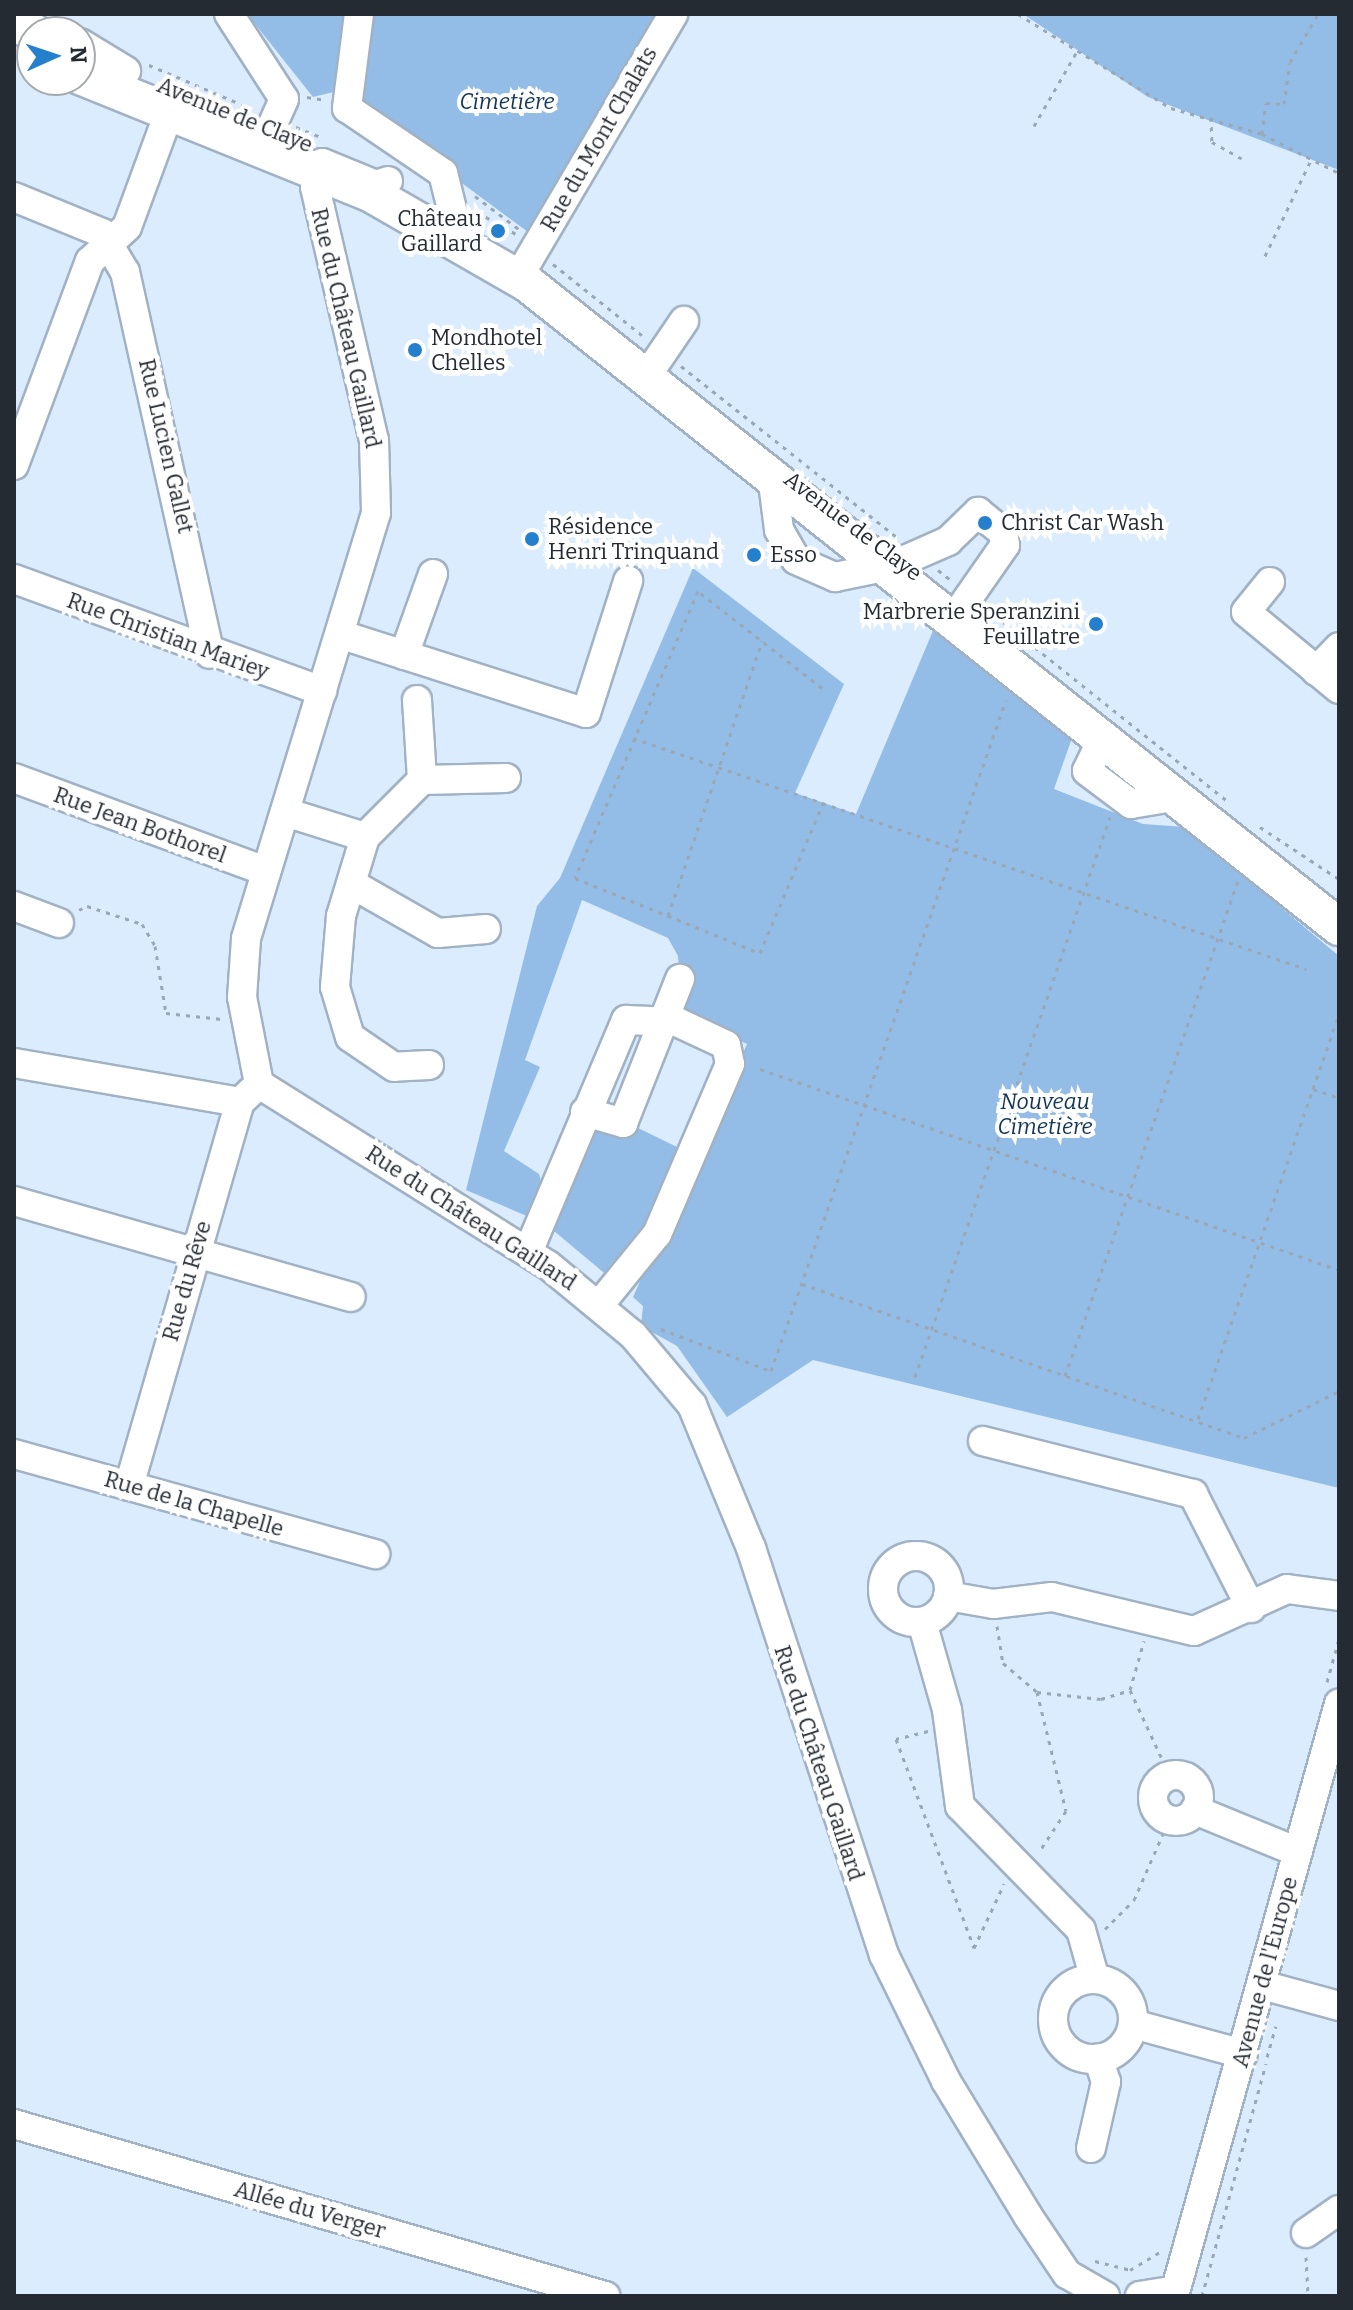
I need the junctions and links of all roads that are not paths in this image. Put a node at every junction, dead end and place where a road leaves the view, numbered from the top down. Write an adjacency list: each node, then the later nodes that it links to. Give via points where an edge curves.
1 (229, 14): 8 (street, via 284,99)
2 (359, 14): 13 (street, via 347,108 443,173)
3 (673, 14): 15 (street, Rue du Mont Chalats)
4 (96, 53): 6 (street)
5 (96, 59): 6 (main road, Avenue de Claye)
6 (126, 71): 8 (main road, Avenue de Claye)
7 (96, 83): 10 (main road, Avenue de Claye)
8 (271, 128): 11 (main road, Avenue de Claye)
9 (163, 129): 14 (street, via 127,227)
10 (318, 173): 11 (street, Avenue de Claye, via 328,163 376,185); 13 (main road, Avenue de Claye); 27 (street, Rue du Château Gaillard, via 322,227 376,457 374,527)
11 (388, 181): 13 (main road, Avenue de Claye)
12 (14, 197): 14 (street)
13 (455, 212): 15 (main road, Avenue de Claye, via 465,231); 16 (main road, Avenue de Claye)
14 (111, 241): 19 (street, via 90,261); 29 (street, Rue Lucien Gallet, via 125,272)
15 (528, 251): 16 (main road, Avenue de Claye); 18 (main road, Avenue de Claye)
16 (551, 302): 20 (main road, Avenue de Claye)
17 (684, 321): 18 (street)
18 (652, 368): 21 (main road, Avenue de Claye)
19 (14, 465)
20 (772, 475): 21 (main road, Avenue de Claye); 21 (street, via 779,530 796,560 835,577)
21 (891, 565): 26 (main road, Avenue de Claye); 26 (street, via 948,541 978,512 1003,532 1005,545); 32 (main road, Avenue de Claye, via 918,594)
22 (433, 574): 30 (street)
23 (14, 579): 29 (street, Rue Christian Mariey)
24 (628, 581): 30 (street, via 586,713)
25 (1270, 582): 31 (street, via 1246,612)
26 (961, 608): 32 (main road, Avenue de Claye)
27 (342, 635): 30 (street); 34 (street, Rue du Château Gaillard)
28 (1339, 647): 31 (street)
29 (210, 654): 34 (street, Rue Christian Mariey)
30 (404, 655)
31 (1316, 671): 33 (street)
32 (1014, 672): 36 (main road, Avenue de Claye); 45 (main road, Avenue de Claye)
33 (1339, 689)
34 (322, 691): 41 (street, Rue du Château Gaillard)
35 (417, 700): 39 (street)
36 (1101, 742): 40 (main road, Avenue de Claye); 40 (street, via 1087,771 1115,803)
37 (14, 778): 43 (street, Rue Jean Bothorel)
38 (506, 778): 39 (street)
39 (422, 780): 42 (street)
40 (1173, 797): 48 (main road, Avenue de Claye)
41 (285, 812): 42 (street); 43 (street, Rue du Château Gaillard)
42 (365, 837): 44 (street)
43 (266, 871): 54 (street, Rue du Château Gaillard, via 246,939)
44 (352, 884): 49 (street, via 438,933); 53 (street, via 341,916 335,987 350,1037 394,1067)
45 (1339, 895)
46 (14, 906): 47 (street)
47 (59, 923)
48 (1339, 927)
49 (486, 929)
50 (680, 979): 51 (street)
51 (665, 1020): 55 (street, via 626,1020); 55 (street, via 623,1123); 60 (street, via 726,1045 730,1064 657,1234 621,1287)
52 (14, 1063): 54 (street)
53 (429, 1065)
54 (250, 1093): 57 (street, Rue du Rêve); 58 (street, Rue du Château Gaillard)
55 (585, 1112): 58 (street)
56 (14, 1201): 57 (street)
57 (195, 1252): 59 (street); 63 (street, Rue du Rêve)
58 (528, 1252): 60 (street, Rue du Château Gaillard)
59 (351, 1297)
60 (599, 1305): 84 (street, Rue du Château Gaillard, via 667,1371 711,1442 884,1955 946,2081 1067,2274)
61 (983, 1441): 67 (street, via 1193,1494)
62 (14, 1454): 63 (street, Rue de la Chapelle)
63 (129, 1486): 64 (street, Rue de la Chapelle)
64 (375, 1554)
65 (948, 1596): 67 (street, via 993,1604 1052,1597 1194,1631); 68 (street); 68 (street, via 945,1574 929,1559 907,1557 888,1570 882,1591 891,1612)
66 (1339, 1596): 67 (street, via 1296,1587)
67 (1251, 1608)
68 (922, 1622): 72 (street, via 951,1729 960,1806 1091,1944)
69 (1331, 1701): 71 (street, Avenue de l'Europe)
70 (1170, 1776): 71 (street, via 1192,1782 1182,1815)
71 (1298, 1852): 73 (street, Avenue de l'Europe)
72 (1095, 1979): 75 (street, via 1124,1993); 77 (street, via 1061,1995 1053,2020 1062,2044)
73 (1262, 1985): 74 (street); 76 (street, Avenue de l'Europe)
74 (1339, 2006)
75 (1133, 2024): 76 (street); 77 (street, via 1121,2048)
76 (1243, 2054): 82 (street, Avenue de l'Europe, via 1181,2239)
77 (1098, 2058): 79 (street, via 1106,2082)
78 (14, 2124): 83 (street, Allée du Verger)
79 (1091, 2148)
80 (1339, 2210): 81 (street)
81 (1306, 2233)
82 (1180, 2294): 85 (street)
83 (605, 2296)
84 (1105, 2296)
85 (1140, 2296)

